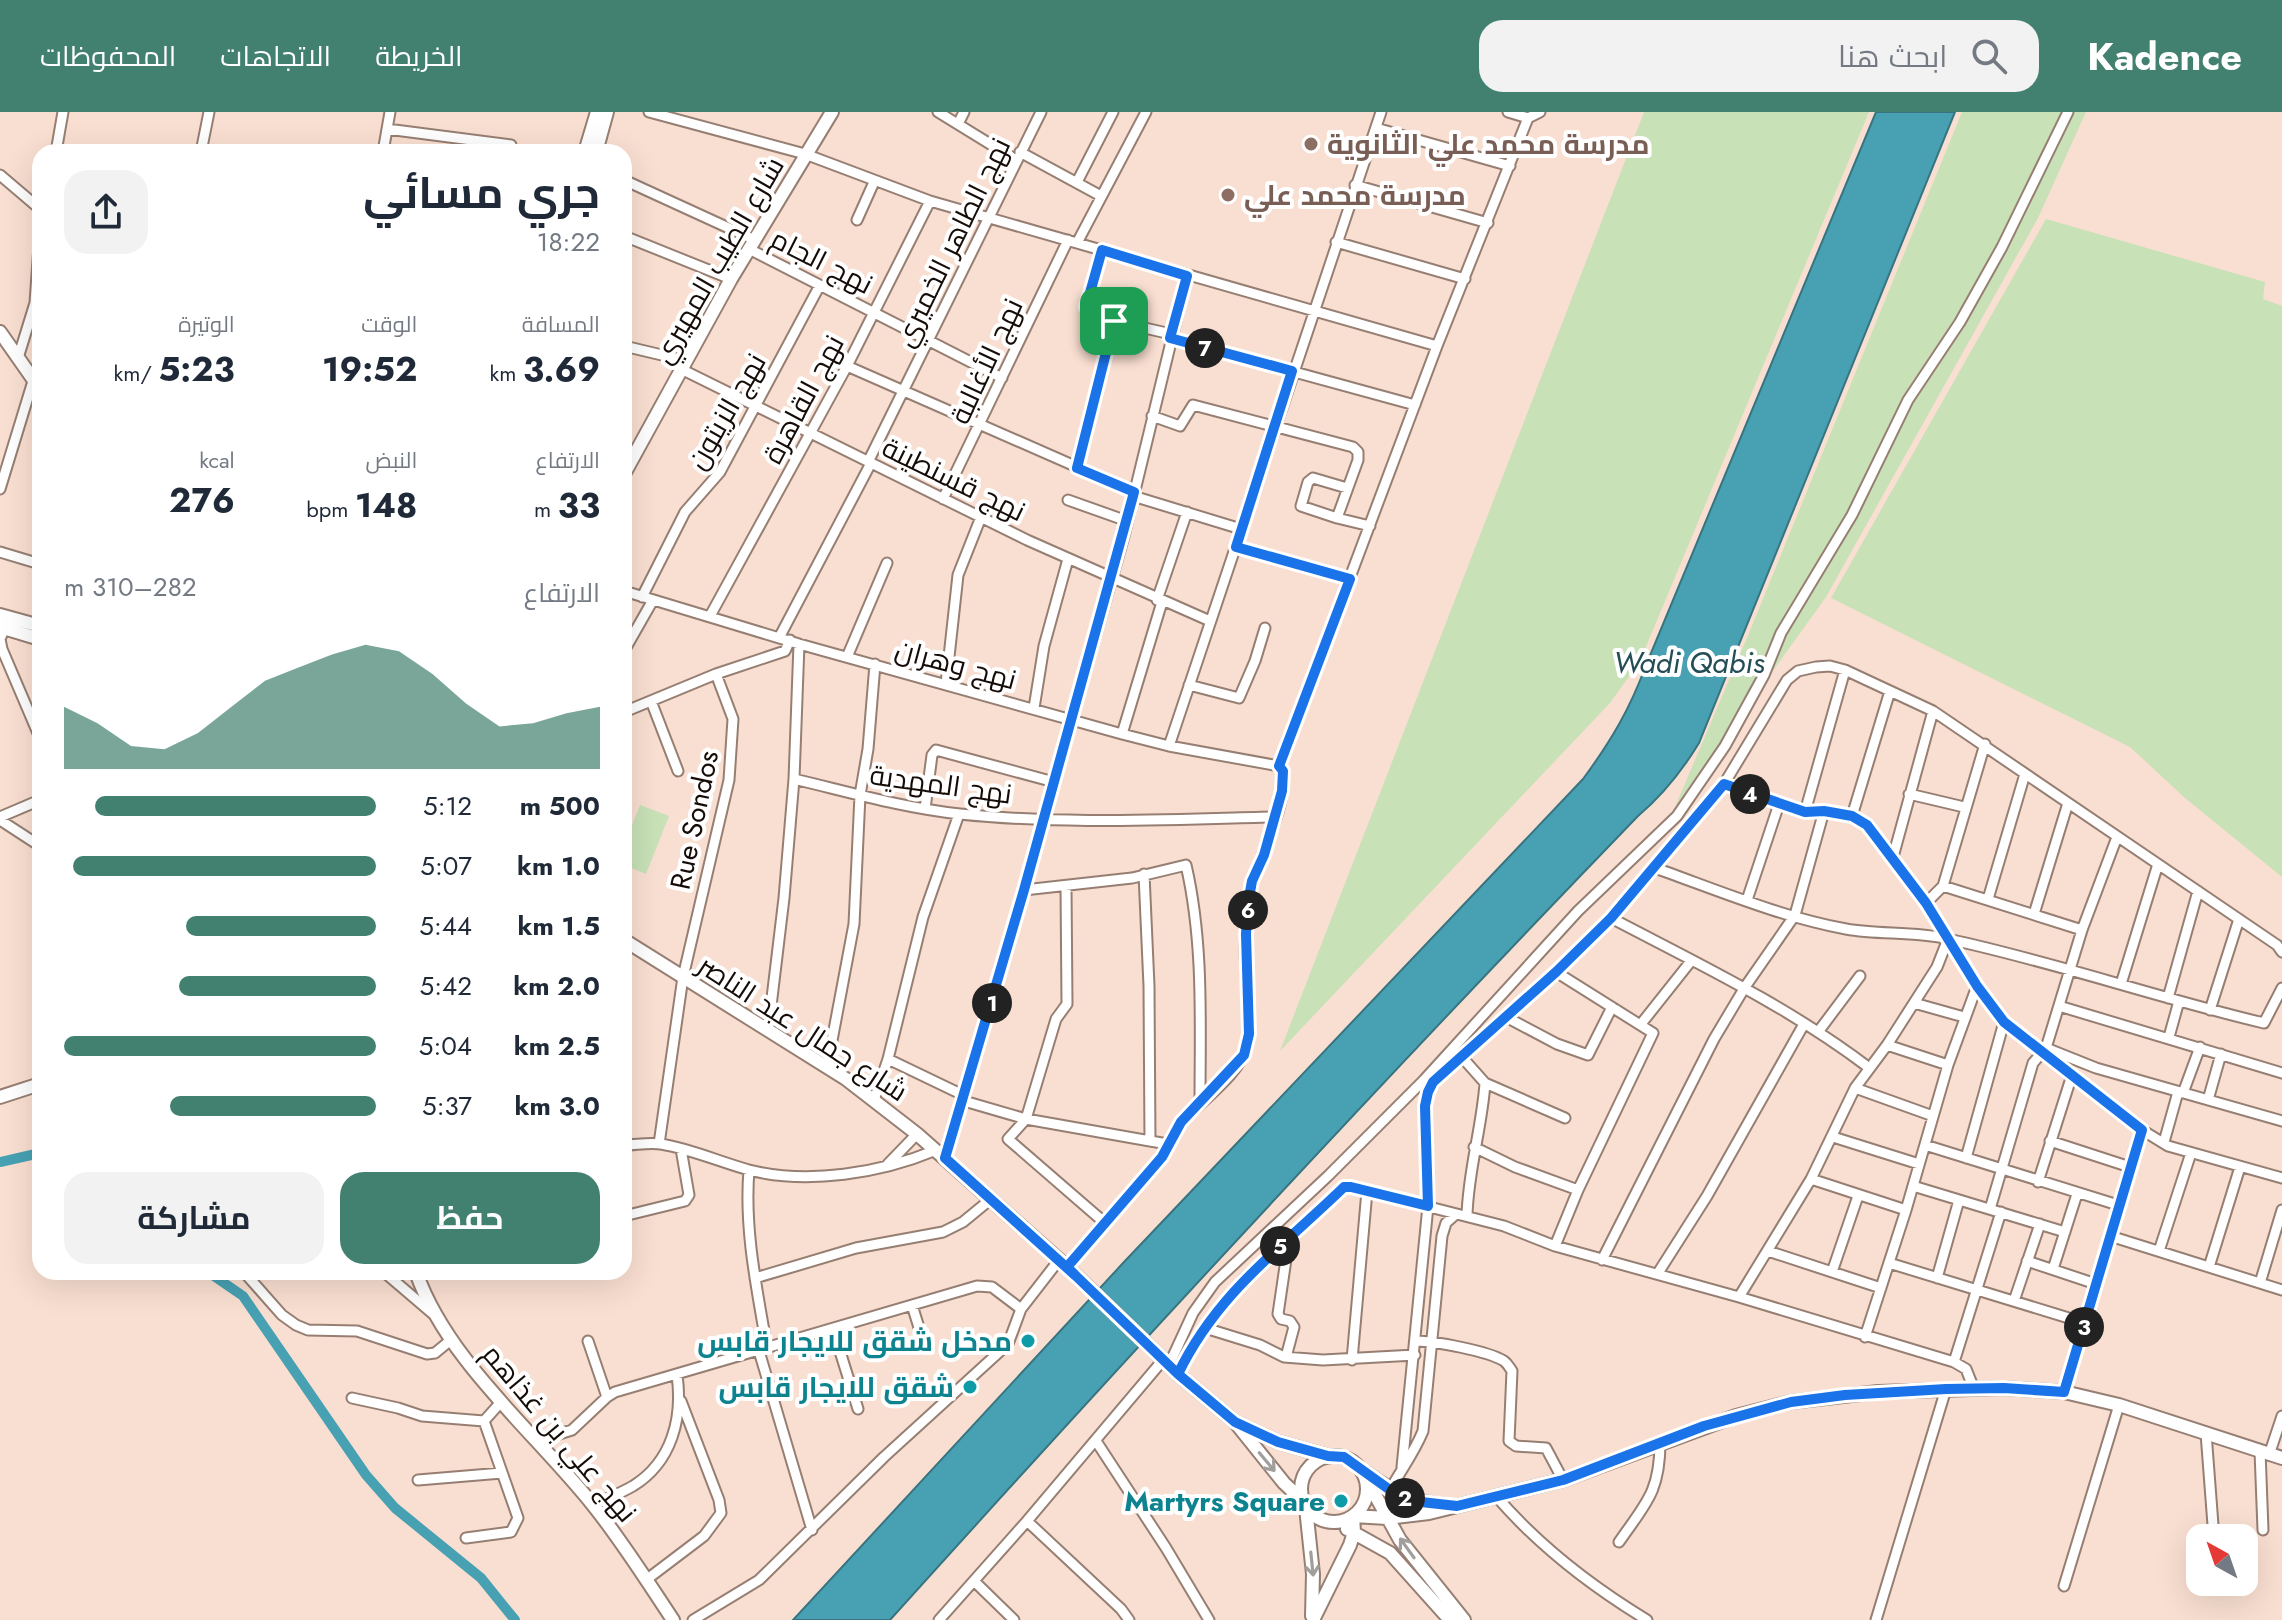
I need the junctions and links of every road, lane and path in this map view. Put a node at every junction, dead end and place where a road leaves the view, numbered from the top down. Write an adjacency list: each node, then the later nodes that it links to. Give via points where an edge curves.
1 (63, 112): 21 (street)
2 (209, 112): 22 (street)
3 (390, 112): 20 (street)
4 (597, 112): 25 (main road)
5 (607, 112): 26 (main road)
6 (649, 112): 27 (street)
7 (832, 112): 27 (main road, شارع الطيب المهيري)
8 (938, 112): 18 (street)
9 (964, 112): 18 (street)
10 (1041, 112): 28 (street, نهج الطاهر الخميري)
11 (1113, 112): 32 (street)
12 (1146, 112): 35 (street, نهج الأغالبة)
13 (1381, 112): 19 (street)
14 (1508, 112): 17 (street)
15 (1540, 112): 17 (street)
16 (2068, 112): 298 (street, via 2002,247 1908,400 1852,515 1691,799 1578,911 1424,1080 1215,1282)
17 (1528, 118): 29 (street)
18 (958, 124): 28 (street)
19 (1376, 128): 29 (street); 34 (street)
20 (387, 129): 23 (street); 24 (street)
21 (57, 144)
22 (203, 144)
23 (384, 144)
24 (503, 144)
25 (587, 144)
26 (598, 144)
27 (805, 154): 31 (street); 44 (main road, شارع الطيب المهيري)
28 (1018, 156): 32 (street); 38 (street, نهج الطاهر الخميري)
29 (1510, 166): 40 (street)
30 (0, 175): 37 (street)
31 (874, 182): 36 (street); 39 (street)
32 (1077, 182): 35 (street)
33 (632, 184): 44 (street, نهج الجام)
34 (1355, 185): 40 (street); 43 (street)
35 (1101, 196): 42 (street, نهج الأغالبة)
36 (930, 201): 38 (street); 52 (street, نهج القاهرة)
37 (32, 202)
38 (990, 218): 42 (street); 56 (street, نهج الطاهر الخميري)
39 (857, 220)
40 (1488, 223): 48 (street)
41 (632, 239): 47 (street)
42 (1072, 241): 45 (street); 63 (street, نهج الأغالبة)
43 (1336, 242): 48 (street); 50 (street)
44 (752, 244): 47 (main road, شارع الطيب المهيري); 49 (street, نهج الجام)
45 (1102, 250): 46 (street); 53 (street, via 1086,307)
46 (1187, 276): 50 (street); 55 (street)
47 (731, 279): 60 (main road, شارع الطيب المهيري)
48 (1465, 279): 57 (street)
49 (820, 285): 52 (street, نهج الجام); 68 (street, نهج الزيتون)
50 (1312, 312): 57 (street); 62 (street)
51 (32, 313): 59 (street)
52 (874, 313): 56 (street, نهج الجام); 61 (street, نهج القاهرة)
53 (1114, 321): 55 (street); 75 (street)
54 (0, 332): 59 (main road)
55 (1171, 336): 62 (street); 69 (street)
56 (928, 341): 63 (street, نهج الجام); 65 (street, نهج الطاهر الخميري)
57 (1437, 346): 67 (street)
58 (632, 348): 60 (street, نهج قسنطينة)
59 (18, 358): 64 (main road)
60 (685, 365): 68 (street, نهج قسنطينة); 73 (main road, شارع الطيب المهيري)
61 (847, 366): 65 (street); 72 (street, نهج القاهرة)
62 (1292, 371): 67 (street); 71 (street)
63 (1002, 378): 70 (street, نهج الأغالبة)
64 (32, 379)
65 (903, 392): 70 (street); 74 (street, نهج الطاهر الخميري)
66 (32, 397): 77 (street)
67 (1415, 405): 85 (street)
68 (756, 406): 72 (street, نهج قسنطينة); 95 (street, نهج الزيتون, via 720,472 685,512)
69 (1152, 416): 71 (street, via 1180,426 1193,405); 78 (street)
70 (980, 426): 75 (street); 79 (street, نهج الأغالبة)
71 (1275, 427): 76 (street, via 1356,449 1358,460); 86 (street)
72 (811, 433): 74 (street, نهج قسنطينة); 99 (street, نهج القاهرة)
73 (632, 460)
74 (869, 462): 79 (street, نهج قسنطينة); 106 (street, نهج الطاهر الخميري)
75 (1077, 468): 78 (street)
76 (1347, 488): 83 (street); 83 (street, via 1313,478 1308,482 1301,506)
77 (0, 489)
78 (1133, 494): 81 (street); 84 (street)
79 (943, 499): 82 (street, نهج قسنطينة)
80 (1068, 500): 84 (street)
81 (1187, 512): 86 (street); 97 (street)
82 (981, 517): 89 (street, نهج قسنطينة); 111 (street, via 958,575)
83 (1337, 518): 85 (street)
84 (1127, 521): 92 (street)
85 (1370, 526): 93 (street)
86 (1241, 529): 87 (street)
87 (1236, 547): 93 (street); 100 (street)
88 (0, 552): 90 (street)
89 (1068, 559): 92 (street, نهج قسنطينة); 115 (street, via 1044,646)
90 (32, 562)
91 (887, 563): 107 (street)
92 (1111, 579): 97 (street, نهج قسنطينة); 119 (street)
93 (1350, 579): 123 (street)
94 (632, 594): 95 (street, نهج وهران)
95 (642, 597): 96 (street, نهج وهران)
96 (653, 600): 99 (street, نهج وهران); 105 (street)
97 (1160, 601): 100 (street, نهج قسنطينة); 120 (street)
98 (0, 615): 101 (main road)
99 (710, 616): 106 (street, نهج وهران)
100 (1210, 621): 112 (street)
101 (32, 624)
102 (2, 628): 104 (main road); 118 (street, via 2,649)
103 (1265, 628): 112 (street, via 1239,698)
104 (32, 637)
105 (632, 637)
106 (789, 640): 107 (street, نهج وهران); 110 (street, via 785,651); 126 (street)
107 (847, 657): 108 (street, نهج وهران)
108 (875, 664): 111 (street, نهج وهران); 130 (street)
109 (1845, 670): 113 (street); 128 (street, via 1830,666 1793,674); 137 (street)
110 (716, 674): 114 (street); 168 (street, Rue Sondos, via 733,719 729,780)
111 (946, 684): 115 (street, نهج وهران)
112 (1189, 685): 122 (street)
113 (1890, 691): 117 (street); 139 (street)
114 (651, 701): 116 (street); 124 (street)
115 (1034, 708): 119 (street, نهج وهران)
116 (632, 709)
117 (1933, 711): 121 (street); 129 (street)
118 (32, 719)
119 (1072, 719): 120 (street, نهج وهران); 127 (street)
120 (1122, 734): 122 (street, نهج وهران)
121 (1985, 744): 125 (street); 134 (street)
122 (1169, 746): 123 (street, نهج وهران)
123 (1279, 766): 140 (street, via 1284,782)
124 (678, 771)
125 (2025, 774): 131 (street); 153 (street)
126 (794, 779): 130 (street, نهج المهدية); 186 (street)
127 (1054, 782): 135 (street, via 936,750); 142 (street)
128 (1724, 784): 133 (street); 147 (street)
129 (1909, 794): 134 (street); 145 (street)
130 (860, 795): 135 (street, نهج المهدية); 196 (street, via 852,939)
131 (2068, 803): 143 (street); 156 (street)
132 (32, 804): 141 (street)
133 (1779, 804): 137 (street); 154 (street)
134 (1964, 807): 150 (street)
135 (925, 809): 138 (street, نهج المهدية)
136 (1824, 811): 137 (street); 139 (street); 157 (street)
137 (1805, 812)
138 (959, 814): 142 (street, نهج المهدية); 194 (street, via 923,917)
139 (1852, 816): 145 (street, via 1867,825)
140 (1276, 817): 142 (street, نهج المهدية); 208 (street, via 1248,903 1247,1049)
141 (0, 819): 144 (street)
142 (1044, 819): 151 (street)
143 (2117, 837): 146 (street); 160 (street)
144 (32, 841)
145 (1893, 857): 155 (street)
146 (2158, 864): 152 (street); 169 (street)
147 (1655, 868): 154 (street); 158 (street)
148 (1144, 874): 149 (street); 208 (street, via 1184,864 1187,869 1200,989); 216 (street)
149 (1066, 886): 151 (street); 211 (street, via 1067,1004 1056,1019)
150 (1943, 886): 153 (street); 155 (street)
151 (1024, 890): 205 (street)
152 (2198, 891): 159 (street); 173 (street)
153 (1988, 899): 156 (street)
154 (1747, 900): 157 (street)
155 (1926, 903): 161 (street)
156 (2034, 914): 160 (street)
157 (1795, 915): 161 (street, via 1847,929); 171 (street)
158 (1611, 918): 164 (street); 166 (street)
159 (2239, 919): 163 (street); 178 (street)
160 (2082, 930): 165 (street)
161 (1948, 939): 165 (street); 170 (street); 175 (street)
162 (632, 945): 168 (main road, شارع جمال عبد الناصر)
163 (2282, 952)
164 (1691, 961): 171 (street); 184 (street)
165 (2070, 969): 169 (street); 176 (street)
166 (1556, 972): 177 (street); 181 (street)
167 (1860, 976): 187 (street)
168 (683, 977): 186 (main road, شارع جمال عبد الناصر); 219 (street, Rue Sondos)
169 (2121, 984): 173 (street)
170 (1977, 986): 182 (street); 183 (street)
171 (1745, 987): 185 (street); 261 (street)
172 (2282, 988): 179 (street)
173 (2168, 998): 174 (street)
174 (2179, 1001): 178 (street); 188 (street)
175 (1914, 1003): 182 (street); 189 (street)
176 (2059, 1006): 188 (street); 191 (street)
177 (1612, 1007): 181 (street, via 1588,1055); 184 (street)
178 (2210, 1010): 179 (street, via 2264,1023)
179 (2268, 1011): 180 (street)
180 (2282, 1015)
181 (1506, 1017): 193 (street)
182 (1964, 1017): 195 (street)
183 (2004, 1022): 191 (street); 227 (street)
184 (1641, 1024): 238 (street, via 1653,1033)
185 (1804, 1024): 187 (street); 268 (street)
186 (768, 1031): 196 (main road, شارع جمال عبد الناصر)
187 (1818, 1032): 197 (street)
188 (2169, 1037): 190 (street)
189 (1887, 1045): 195 (street); 197 (street)
190 (2200, 1047): 192 (street); 203 (street)
191 (2044, 1050): 199 (street); 203 (street); 233 (street, via 2033,1063)
192 (2221, 1054): 198 (street); 207 (street)
193 (1461, 1056): 200 (street); 245 (street, via 1433,1082 1426,1097)
194 (888, 1059): 205 (street); 206 (street)
195 (1948, 1065): 209 (street)
196 (827, 1067): 206 (main road, شارع جمال عبد الناصر)
197 (1868, 1067): 202 (street)
198 (2282, 1073)
199 (2072, 1075): 213 (street); 217 (street)
200 (1485, 1083): 210 (street); 223 (street)
201 (32, 1087): 204 (main road)
202 (1855, 1088): 209 (street); 215 (street)
203 (2181, 1093): 207 (street); 218 (street)
204 (0, 1097)
205 (964, 1099): 211 (street); 226 (street)
206 (874, 1100): 214 (main road, شارع جمال عبد الناصر)
207 (2208, 1100): 212 (street)
208 (1200, 1103): 220 (street)
209 (1933, 1116): 222 (street)
210 (1565, 1118)
211 (1026, 1119): 216 (street); 253 (street, via 1008,1139)
212 (2282, 1121)
213 (2142, 1130): 218 (street); 230 (street)
214 (917, 1134): 226 (main road, شارع جمال عبد الناصر); 229 (street)
215 (1833, 1137): 228 (street); 235 (street)
216 (1150, 1141): 220 (street)
217 (2050, 1141): 230 (street); 236 (street)
218 (2164, 1142): 225 (street)
219 (659, 1144): 221 (street); 224 (street)
220 (1168, 1144): 253 (street)
221 (632, 1145)
222 (1925, 1145): 227 (street); 228 (street)
223 (1474, 1147): 238 (street); 252 (street)
224 (681, 1149): 232 (street); 250 (street, via 689,1195 685,1201)
225 (2191, 1153): 231 (street); 260 (street)
226 (940, 1154): 229 (street); 242 (main road, شارع جمال عبد الناصر)
227 (1966, 1158): 233 (street)
228 (1919, 1164): 237 (street)
229 (885, 1166): 232 (street, via 818,1176)
230 (2130, 1167): 244 (street)
231 (2240, 1167): 234 (street); 264 (street)
232 (749, 1170): 269 (street)
233 (2000, 1170): 236 (street); 246 (street)
234 (2282, 1178)
235 (1811, 1179): 241 (street); 259 (street)
236 (2038, 1182): 240 (street)
237 (1913, 1186): 243 (street); 247 (street)
238 (1578, 1190): 258 (street)
239 (1367, 1191): 245 (street); 257 (street, via 1344,1187); 296 (street)
240 (2077, 1194): 244 (street); 255 (street)
241 (1858, 1196): 247 (street); 267 (street)
242 (991, 1199): 265 (main road, شارع جمال عبد الناصر); 269 (street, via 943,1232 856,1248)
243 (1959, 1200): 246 (street); 270 (street)
244 (2118, 1205): 256 (street)
245 (1428, 1206): 251 (street); 290 (street)
246 (1990, 1209): 249 (street)
247 (1906, 1210): 263 (street)
248 (2282, 1210): 274 (street)
249 (2001, 1212): 254 (street); 277 (street)
250 (632, 1214)
251 (1455, 1215): 252 (street); 291 (street, via 1442,1236)
252 (1467, 1216): 258 (street)
253 (1105, 1223): 265 (street)
254 (2040, 1224): 255 (street); 262 (street)
255 (2065, 1232): 266 (street)
256 (2110, 1236): 260 (street); 275 (street)
257 (1289, 1239): 285 (street, via 1233,1290); 295 (street, via 1278,1314 1294,1327)
258 (1555, 1246): 261 (street)
259 (1768, 1251): 267 (street); 279 (street)
260 (2159, 1251): 264 (street)
261 (1602, 1260): 268 (street)
262 (2027, 1261): 266 (street); 280 (street)
263 (1889, 1263): 270 (street); 276 (street)
264 (2209, 1267): 274 (street)
265 (1067, 1268): 282 (street); 298 (main road, شارع جمال عبد الناصر)
266 (2053, 1269): 275 (street)
267 (1832, 1272): 276 (street)
268 (1658, 1273): 279 (street)
269 (755, 1278): 293 (street)
270 (1937, 1278): 277 (street)
271 (251, 1280): 288 (street, via 282,1315 308,1330 357,1331 427,1354)
272 (393, 1280): 283 (street)
273 (420, 1280): 283 (main road, نهج علي بن غذاهم)
274 (2260, 1283): 278 (street)
275 (2096, 1284): 284 (street)
276 (1881, 1288): 287 (street)
277 (1976, 1290): 280 (street); 297 (street)
278 (2282, 1290)
279 (1739, 1297): 287 (street)
280 (2014, 1301): 284 (street)
281 (912, 1305): 282 (street, via 985,1286); 286 (street); 292 (street)
282 (1021, 1309): 333 (street, via 1008,1344)
283 (438, 1318): 288 (main road, نهج علي بن غذاهم)
284 (2085, 1323): 302 (street)
285 (1205, 1328): 295 (street); 298 (street, via 1192,1346)
286 (833, 1329): 293 (street); 308 (street)
287 (1865, 1337): 297 (street)
288 (452, 1339): 306 (main road, نهج علي بن غذاهم)
289 (588, 1341): 303 (street)
290 (1416, 1341): 291 (street); 294 (street)
291 (1432, 1341): 318 (street, via 1423,1431); 322 (street, via 1508,1365 1509,1441 1546,1448)
292 (925, 1347)
293 (763, 1350): 299 (street); 333 (street)
294 (1415, 1355): 296 (street); 318 (street)
295 (1286, 1357): 296 (street)
296 (1352, 1360)
297 (1954, 1362): 301 (street, via 1966,1369)
298 (1166, 1363): 311 (main road, شارع جمال عبد الناصر); 314 (street)
299 (677, 1375): 303 (street); 305 (street)
300 (1946, 1389): 301 (main road); 315 (main road, via 1791,1402); 351 (street)
301 (1974, 1389): 302 (main road)
302 (2064, 1392): 307 (main road)
303 (607, 1397): 313 (street, via 572,1430)
304 (352, 1398): 310 (street, via 422,1416)
305 (681, 1401): 326 (street, via 673,1438 655,1465 635,1485); 338 (street, via 721,1513 704,1536)
306 (501, 1402): 310 (street); 313 (main road, نهج علي بن غذاهم)
307 (2119, 1405): 312 (main road); 340 (street)
308 (858, 1409)
309 (2282, 1416): 316 (street)
310 (484, 1421): 320 (street)
311 (1235, 1422): 317 (main road, via 1278,1442); 325 (main road, one-way to 325)
312 (2206, 1433): 316 (main road); 332 (street)
313 (537, 1441): 326 (main road, نهج علي بن غذاهم)
314 (1096, 1441): 330 (street); 346 (street)
315 (1660, 1442): 322 (main road); 337 (street, via 1655,1491)
316 (2270, 1455): 334 (street)
317 (1328, 1456): 319 (main road, via 1344,1457); 325 (main road, via 1305,1472)
318 (1402, 1467): 323 (street)
319 (1360, 1470): 323 (main road); 328 (main road, via 1366,1483 1364,1501); 329 (main road)
320 (502, 1473): 321 (street); 336 (street, via 516,1526 503,1535)
321 (418, 1480)
322 (1563, 1480): 324 (main road)
323 (1390, 1490): 327 (main road, via 1412,1501)
324 (1496, 1496): 327 (main road); 350 (street, via 1559,1558)
325 (1304, 1504): 331 (main road, via 1322,1520); 347 (main road, one-way to 347, via 1313,1574)
326 (593, 1505): 338 (main road, نهج علي بن غذاهم)
327 (1457, 1506): 329 (main road)
328 (1353, 1516): 329 (main road); 331 (main road); 335 (main road)
329 (1387, 1518): 349 (main road, one-way to 329)
330 (1027, 1521): 339 (street); 345 (street)
331 (1337, 1523): 335 (main road)
332 (2213, 1524)
333 (812, 1530): 342 (street, via 759,1580)
334 (2263, 1530)
335 (1354, 1532): 347 (main road); 348 (main road, via 1400,1562)
336 (466, 1538)
337 (1619, 1542)
338 (646, 1580): 341 (main road, نهج علي بن غذاهم)
339 (974, 1581): 343 (street); 344 (street)
340 (2064, 1586)
341 (673, 1620)
342 (693, 1620)
343 (940, 1620)
344 (1013, 1620)
345 (1129, 1620)
346 (1209, 1620)
347 (1312, 1620)
348 (1450, 1620)
349 (1464, 1620)
350 (1647, 1620)
351 (1876, 1620)

